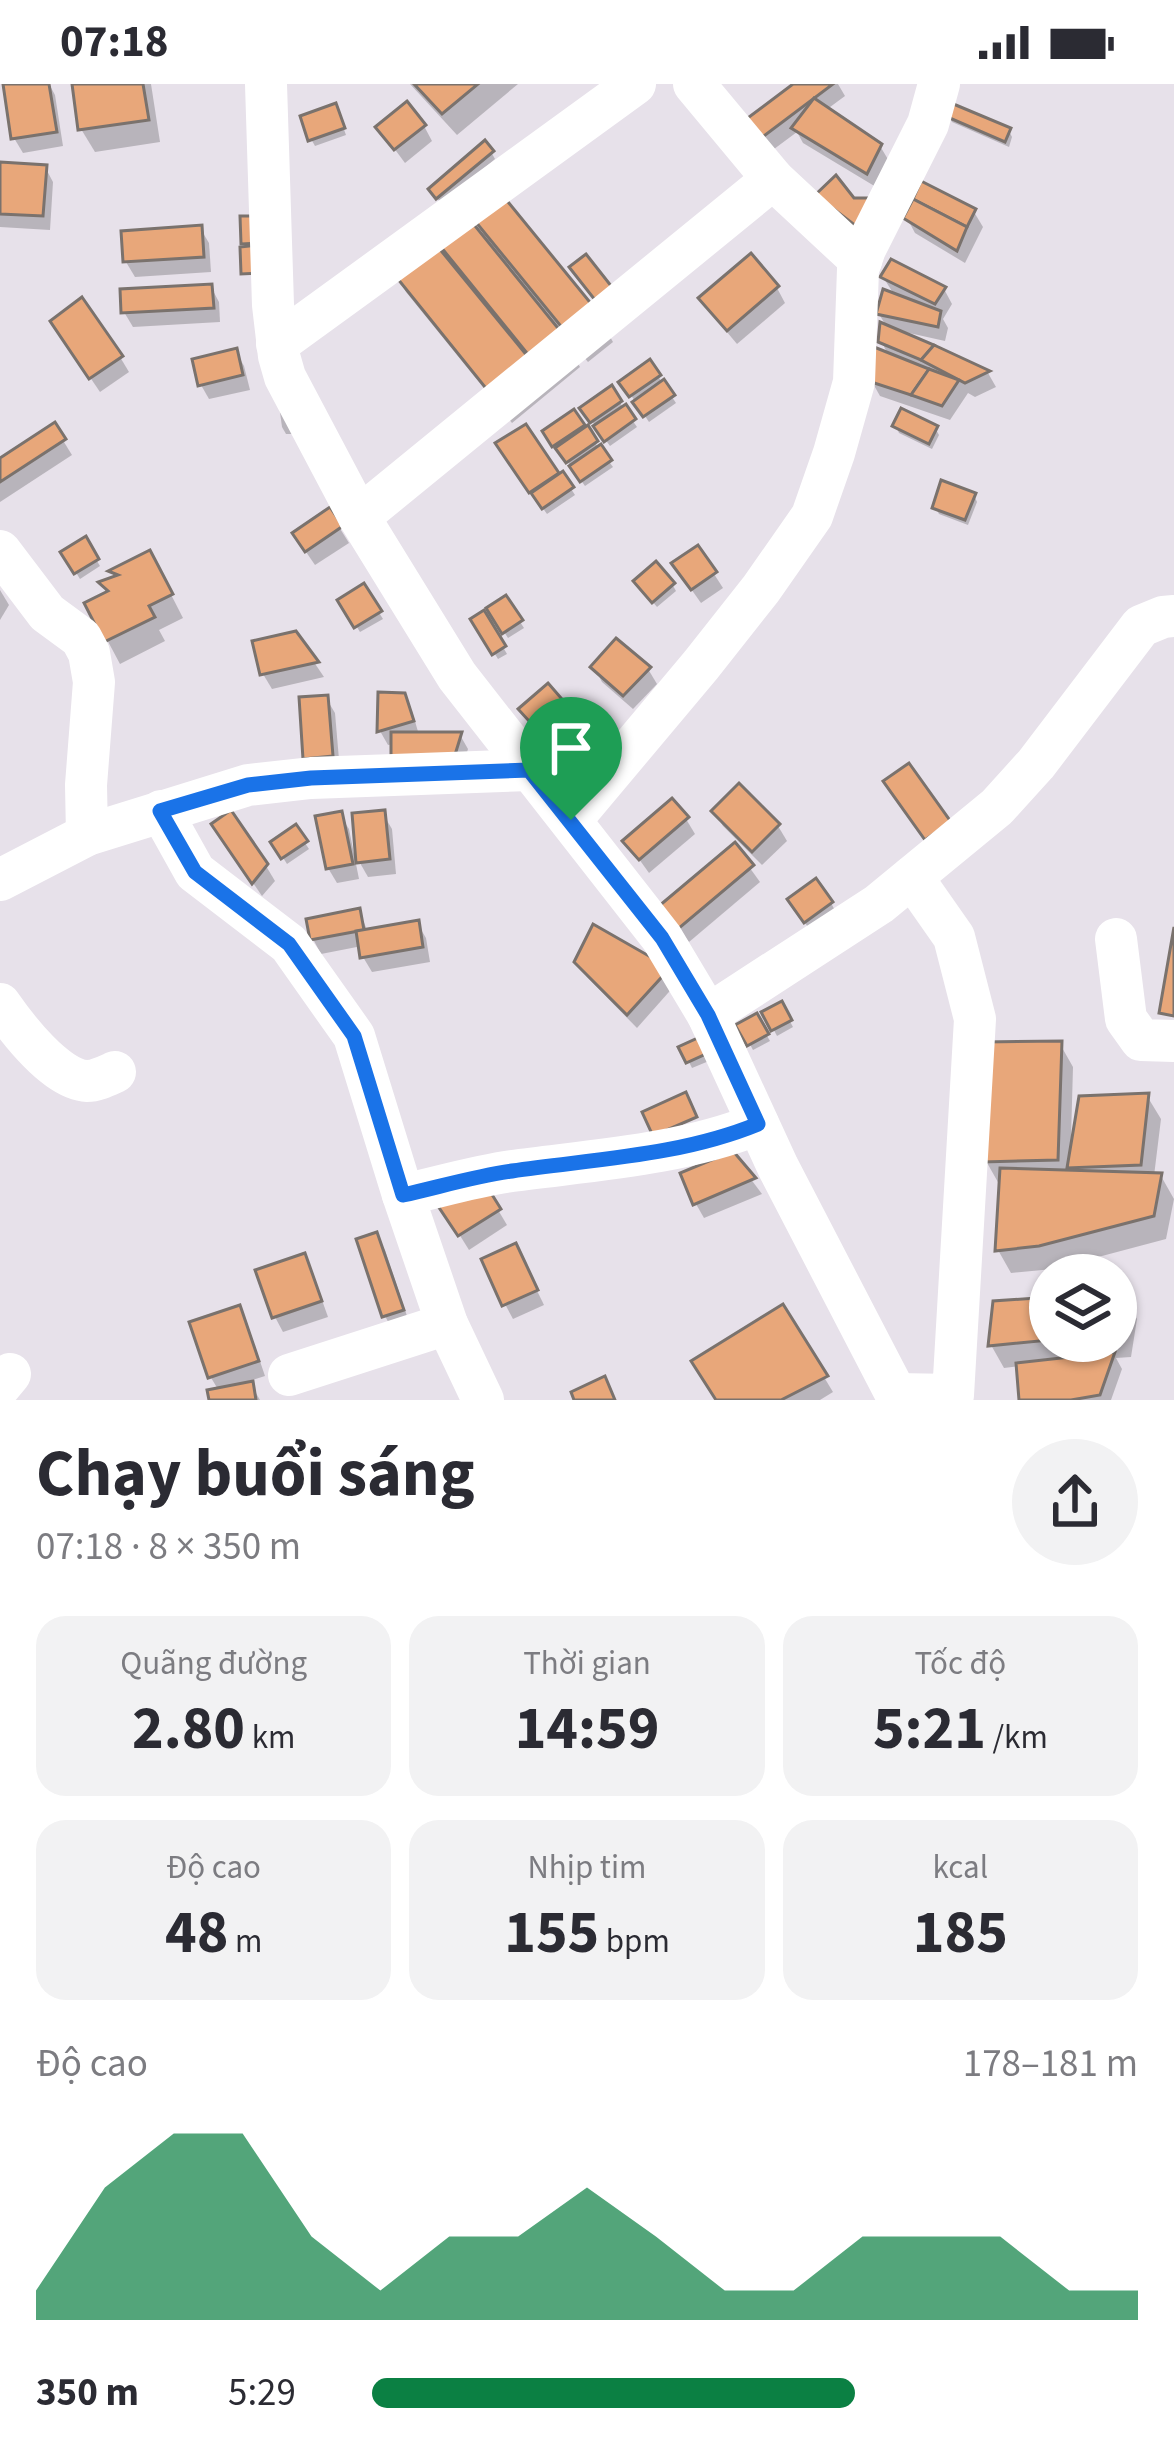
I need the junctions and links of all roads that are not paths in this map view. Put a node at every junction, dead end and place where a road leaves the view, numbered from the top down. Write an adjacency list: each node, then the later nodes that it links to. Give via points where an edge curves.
1 (266, 84): 7 (street)
2 (635, 84): 7 (street)
3 (694, 84): 5 (street)
4 (940, 84): 6 (street)
5 (773, 179): 6 (street); 8 (street)
6 (861, 261): 13 (street, via 854,382 812,516 761,590)
7 (277, 344): 8 (street, via 285,377)
8 (359, 517): 11 (street, via 457,676)
9 (0, 551): 14 (street, via 46,613 89,653)
10 (1174, 616): 15 (street, via 1142,626 997,807)
11 (529, 770): 12 (street, via 248,785); 13 (street)
12 (160, 811): 14 (street); 23 (street, via 195,872 289,944 354,1036)
13 (571, 820): 19 (street, via 662,938)
14 (87, 835): 16 (street)
15 (912, 877): 19 (street); 26 (street, via 954,937 975,1019 953,1395)
16 (0, 880)
17 (1115, 938): 20 (street, via 1130,1027 1141,1040)
18 (0, 1004): 21 (street, via 73,1078)
19 (708, 1015): 22 (street)
20 (1174, 1041)
21 (115, 1072)
22 (758, 1124): 23 (street, via 639,1155); 26 (street)
23 (403, 1195): 24 (street)
24 (447, 1324): 25 (street); 27 (street)
25 (289, 1375)
26 (897, 1397)
27 (483, 1400)

